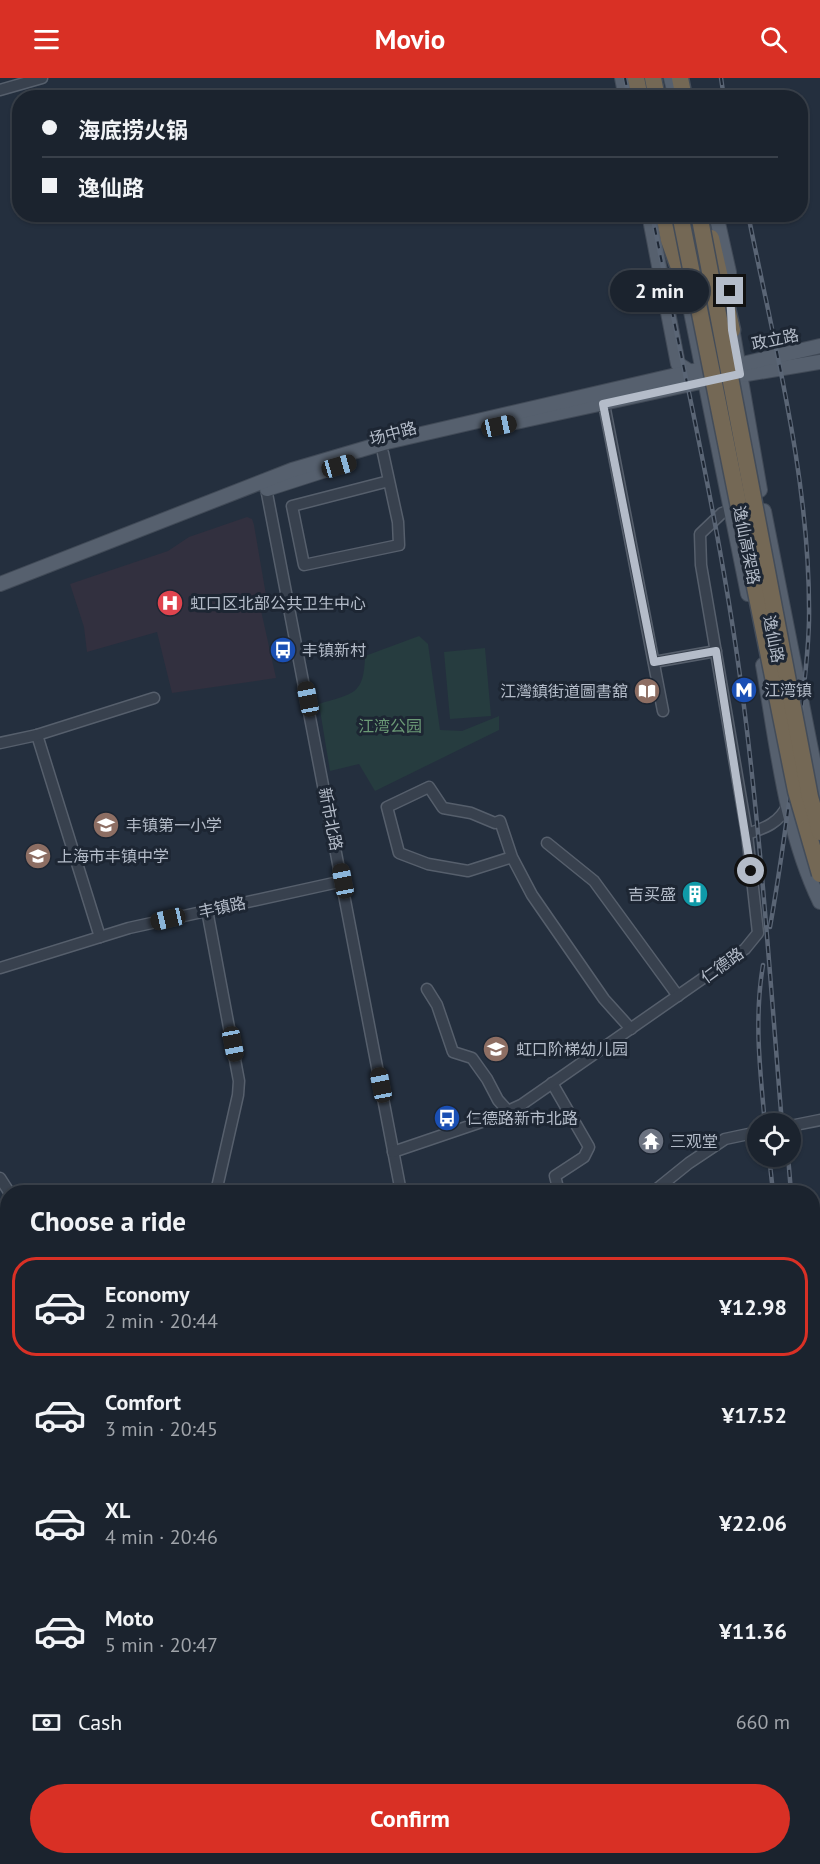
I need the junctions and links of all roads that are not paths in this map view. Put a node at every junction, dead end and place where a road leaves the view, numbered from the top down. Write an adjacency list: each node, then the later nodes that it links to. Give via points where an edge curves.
1 (42, 78): 2 (street)
2 (0, 90)
3 (651, 222): 16 (main road, 逸仙路, via 678,364)
4 (666, 222): 11 (highway)
5 (673, 222): 11 (main road, 逸仙路)
6 (682, 222): 39 (highway, 逸仙高架路, bridge, via 796,791)
7 (702, 222): 12 (main road, 逸仙路, via 721,308)
8 (702, 222): 35 (highway, 逸仙高架路, bridge, via 810,797)
9 (708, 222): 12 (highway)
10 (718, 222): 12 (main road, 逸仙路, via 729,272)
11 (686, 287): 16 (main road, 逸仙路)
12 (732, 330): 15 (main road, 逸仙路)
13 (820, 346): 15 (main road, 政立路)
14 (820, 362): 15 (main road, 政立路, via 779,370)
15 (739, 369): 16 (main road, 政立路); 21 (main road, 逸仙路)
16 (699, 374): 17 (main road, 场中路); 20 (main road, 场中路, via 387,442 292,470); 22 (main road, 逸仙路)
17 (603, 404): 18 (main road, 场中路); 28 (street)
18 (383, 453): 19 (street); 20 (main road, 场中路)
19 (389, 481): 23 (street, via 292,506); 23 (street, via 399,545 304,565)
20 (266, 485): 24 (street, 新市北路); 25 (main road, 场中路); 26 (main road, 场中路)
21 (762, 501): 22 (street, 仁德路); 33 (main road, 逸仙路)
22 (730, 510): 27 (street, 仁德路, via 700,534 701,566); 34 (main road, 逸仙路)
23 (300, 544): 24 (street)
24 (279, 549): 40 (street, 新市北路)
25 (0, 584)
26 (0, 592)
27 (716, 651): 28 (street); 36 (street, 仁德路)
28 (654, 662): 30 (street)
29 (154, 698): 31 (street)
30 (663, 711)
31 (37, 735): 32 (street); 43 (street)
32 (0, 743)
33 (820, 795)
34 (788, 804): 36 (street, via 773,824); 41 (main road, 逸仙路)
35 (820, 832)
36 (747, 834): 46 (street, 仁德路, via 758,933 745,949)
37 (547, 843): 46 (street, via 594,881)
38 (512, 857): 38 (street, via 500,821 495,824 471,813 443,808 429,787 387,807 399,853 428,864 468,871); 47 (street, via 532,895 604,999)
39 (820, 874)
40 (343, 881): 42 (street, 丰镇路); 53 (street, 新市北路)
41 (820, 902)
42 (207, 910): 43 (street, 丰镇路); 54 (street, via 239,1081)
43 (100, 937): 44 (street, 丰镇路)
44 (0, 968)
45 (427, 989): 49 (street, via 437,1005 453,1052 472,1058)
46 (678, 996): 47 (street, 仁德路)
47 (631, 1029): 48 (street, 仁德路)
48 (552, 1083): 49 (street, 仁德路); 56 (street, via 589,1147 584,1157 557,1173)
49 (509, 1112): 53 (street, 仁德路)
50 (820, 1120): 51 (street)
51 (801, 1124)
52 (747, 1133): 57 (street, via 712,1146)
53 (393, 1152): 55 (street, 新市北路)
54 (218, 1185)
55 (400, 1185)
56 (556, 1185)
57 (662, 1185)

